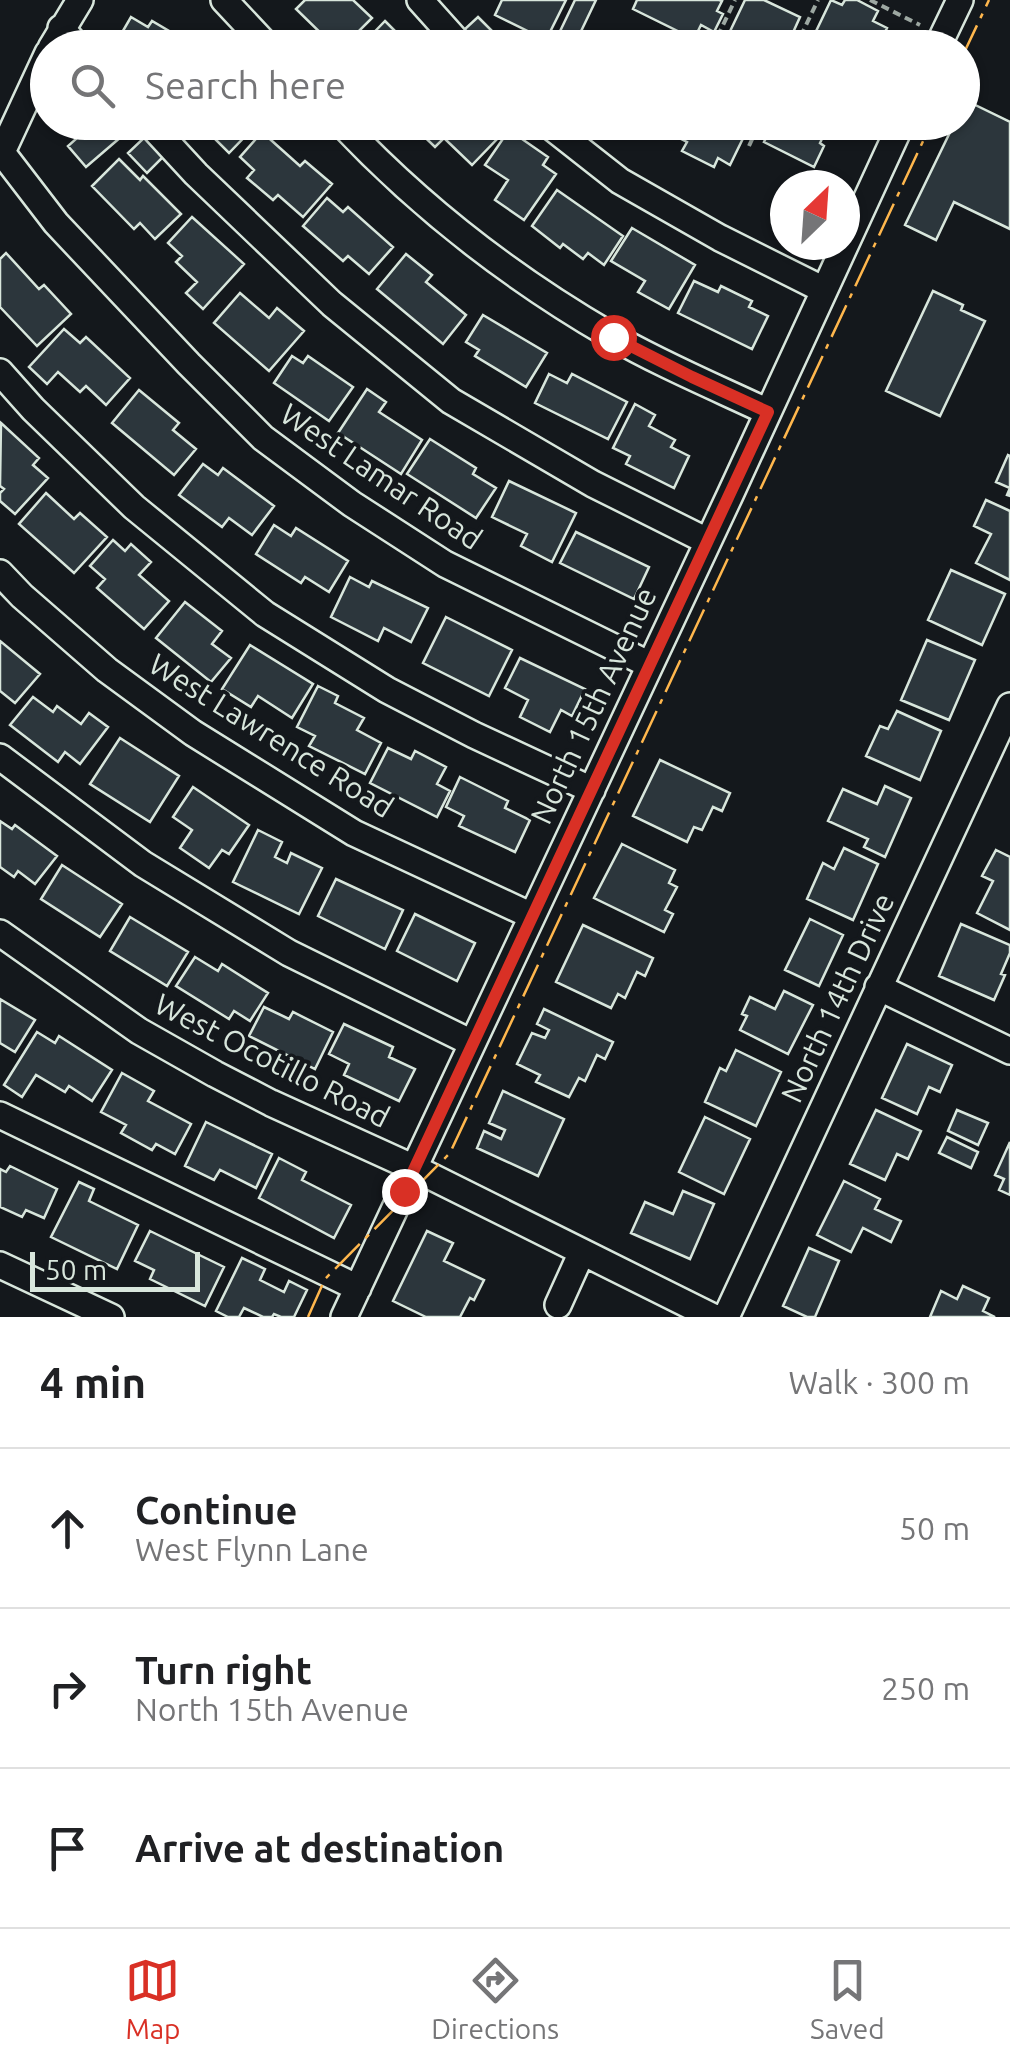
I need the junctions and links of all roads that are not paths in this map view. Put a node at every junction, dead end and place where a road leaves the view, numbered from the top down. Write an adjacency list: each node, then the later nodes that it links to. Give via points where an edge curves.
1 (80, 0): 5 (street)
2 (224, 0): 6 (street)
3 (420, 0): 7 (street)
4 (960, 0): 8 (street)
5 (61, 30)
6 (252, 30)
7 (447, 30)
8 (946, 30)
9 (30, 91): 14 (street)
10 (165, 140): 18 (street, via 332,304 451,401)
11 (357, 140): 17 (street, via 528,284 613,337)
12 (568, 140): 15 (street, via 620,180)
13 (894, 140): 15 (street, North 15th Avenue)
14 (1, 151): 20 (street, West Lamar Road, via 56,222 263,438 446,564)
15 (824, 290): 17 (street, North 15th Avenue)
16 (0, 372): 23 (street, via 134,506 265,614 387,690)
17 (768, 412): 18 (street, North 15th Avenue)
18 (707, 541): 20 (street, North 15th Avenue)
19 (0, 573): 24 (street, West Lawrence Road, via 108,670 193,733 354,833)
20 (650, 665): 23 (street, North 15th Avenue)
21 (1010, 706): 26 (street, North 14th Drive)
22 (0, 757): 27 (street, via 143,864 289,953)
23 (592, 790): 24 (street, North 15th Avenue)
24 (532, 916): 27 (street, North 15th Avenue)
25 (0, 933): 30 (street, West Ocotillo Road, via 184,1057)
26 (878, 987): 28 (street); 38 (street, North 14th Drive)
27 (472, 1043): 30 (street, North 15th Avenue)
28 (1010, 1051)
29 (0, 1115): 33 (street)
30 (414, 1168): 31 (street, West Ocotillo Road); 33 (street, North 15th Avenue)
31 (582, 1252): 34 (street); 37 (street, West Ocotillo Road)
32 (0, 1264): 35 (street)
33 (358, 1288): 36 (street, North 15th Avenue)
34 (558, 1305)
35 (111, 1317)
36 (344, 1317)
37 (713, 1317)
38 (726, 1317)

